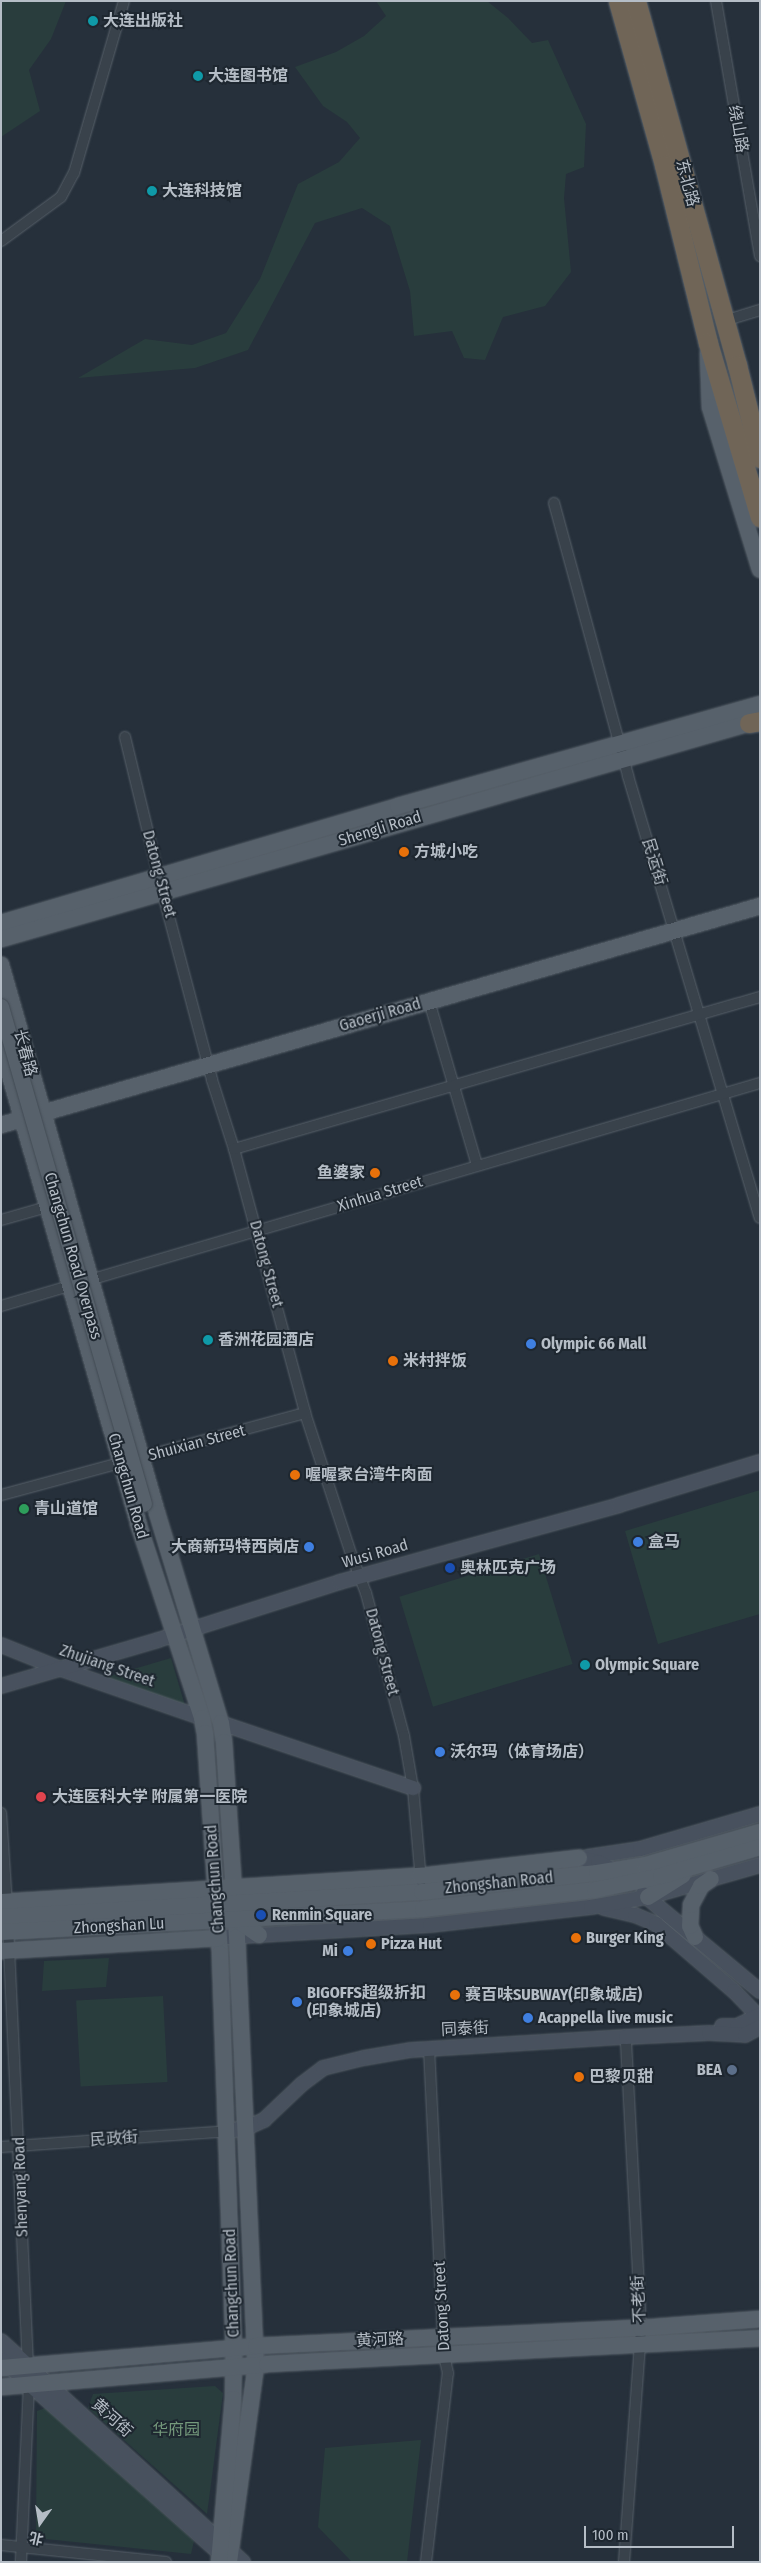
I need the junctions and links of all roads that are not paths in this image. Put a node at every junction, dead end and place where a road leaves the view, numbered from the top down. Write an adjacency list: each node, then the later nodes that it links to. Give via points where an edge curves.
1 (124, 1): 5 (street, via 74,173 61,196)
2 (618, 1): 9 (highway, 东北路, via 664,165)
3 (636, 1): 8 (highway, 东北路)
4 (716, 1): 6 (street, 绕山路)
5 (1, 240)
6 (760, 256)
7 (760, 310): 8 (street)
8 (724, 321): 10 (highway, 东北路)
9 (708, 343): 14 (highway, 东北路); 15 (main road, 东北路, via 710,407)
10 (737, 365): 11 (main road, 东北路); 12 (highway, 东北路)
11 (760, 417)
12 (760, 458)
13 (554, 503): 19 (street, 民运街)
14 (760, 517)
15 (760, 570)
16 (760, 704): 19 (main road, Shengli Road)
17 (756, 721): 20 (main road, Shengli Road)
18 (125, 737): 21 (street, Datong Street)
19 (620, 743): 20 (street, 民运街); 21 (main road, Shengli Road)
20 (625, 760): 22 (main road, Shengli Road, via 419,817); 25 (street, 民运街)
21 (159, 877): 22 (street, Datong Street); 24 (main road, Shengli Road)
22 (163, 894): 26 (main road, Shengli Road); 33 (street, Datong Street)
23 (760, 906): 25 (main road, Gaoerji Road)
24 (1, 922)
25 (675, 931): 29 (main road, Gaoerji Road); 31 (street, 民运街)
26 (1, 939)
27 (1, 965): 37 (main road, 长春路)
28 (760, 997): 31 (street)
29 (430, 1001): 33 (main road, Gaoerji Road); 35 (street)
30 (1, 1007): 54 (main road, Changchun Road Overpass, bridge)
31 (700, 1014): 35 (street); 36 (street, 民运街)
32 (1, 1044): 38 (main road, Changchun Road)
33 (208, 1065): 37 (main road, Gaoerji Road); 40 (street, Datong Street)
34 (760, 1083): 36 (street, Xinhua Street)
35 (454, 1086): 40 (street); 41 (street)
36 (723, 1092): 41 (street, Xinhua Street); 43 (street, 民运街)
37 (42, 1113): 38 (main road, Gaoerji Road); 46 (main road, Changchun Road)
38 (23, 1118): 39 (main road, Gaoerji Road); 42 (main road, Changchun Road)
39 (1, 1125)
40 (234, 1149): 45 (street, Datong Street)
41 (477, 1166): 45 (street, Xinhua Street)
42 (47, 1206): 44 (street); 47 (main road, Changchun Road)
43 (760, 1218)
44 (1, 1220)
45 (257, 1231): 46 (street, Xinhua Street); 49 (street, Datong Street)
46 (90, 1280): 47 (street, Xinhua Street); 50 (main road, Changchun Road)
47 (70, 1286): 48 (street, Xinhua Street); 52 (main road, Changchun Road)
48 (1, 1306)
49 (305, 1413): 50 (street, Shuixian Street); 57 (street, Datong Street)
50 (142, 1458): 52 (street, Shuixian Street); 55 (main road, Changchun Road)
51 (760, 1462): 57 (main road, Wusi Road)
52 (121, 1464): 53 (street, Shuixian Street); 56 (main road, Changchun Road)
53 (1, 1495)
54 (144, 1504): 55 (main road); 56 (main road)
55 (169, 1553): 58 (main road, Changchun Road)
56 (150, 1558): 59 (main road, Changchun Road)
57 (359, 1577): 58 (main road, Wusi Road); 65 (street, Datong Street, via 404,1736)
58 (192, 1628): 59 (main road, Wusi Road); 64 (main road, Changchun Road)
59 (175, 1634): 61 (main road, Wusi Road); 63 (main road, Changchun Road)
60 (1, 1645): 61 (main road, Zhujiang Street)
61 (58, 1668): 62 (main road, Wusi Road); 63 (main road, Zhujiang Street)
62 (1, 1686)
63 (202, 1718): 79 (main road, Changchun Road, via 207,1747)
64 (221, 1723): 65 (main road); 78 (main road, Changchun Road)
65 (413, 1788): 76 (street, Datong Street)
66 (1, 1813): 82 (street, Shenyang Road)
67 (760, 1814): 70 (main road, via 640,1849)
68 (760, 1832): 73 (main road, Zhongshan Road)
69 (760, 1847): 71 (main road, Zhongshan Road)
70 (579, 1858): 73 (main road, via 598,1862); 76 (main road)
71 (700, 1864): 75 (main road, Zhongshan Road); 77 (main road)
72 (760, 1865): 74 (main road)
73 (616, 1871): 75 (main road); 76 (main road, Zhongshan Road)
74 (711, 1879): 77 (main road); 85 (main road, via 701,1886 691,1905 690,1926)
75 (630, 1883): 77 (main road); 81 (main road, Zhongshan Road, via 595,1890)
76 (421, 1884): 78 (main road, Zhongshan Road); 78 (main road, via 255,1886); 81 (street, Datong Street)
77 (648, 1897): 80 (main road); 85 (main road)
78 (234, 1904): 79 (main road, Zhongshan Lu); 81 (main road, Zhongshan Road); 83 (main road); 84 (main road, Changchun Road)
79 (216, 1905): 82 (main road); 82 (main road, Zhongshan Lu); 86 (main road, Changchun Road)
80 (591, 1907): 83 (main road, via 423,1926); 89 (main road, via 614,1909 656,1924 734,1991)
81 (423, 1909)
82 (4, 1917): 87 (street, Shenyang Road)
83 (259, 1936): 84 (main road)
84 (237, 1937): 86 (main road); 92 (main road, Changchun Road)
85 (695, 1937): 88 (main road)
86 (219, 1938): 87 (main road); 93 (main road, Changchun Road)
87 (5, 1951): 94 (street, Shenyang Road)
88 (760, 1991)
89 (759, 2019): 90 (main road, 同泰街, via 737,2026 716,2026 709,2033)
90 (626, 2037): 91 (main road, 同泰街); 97 (street, 不老街)
91 (429, 2049): 92 (main road, 同泰街, via 364,2058 323,2068 264,2120); 98 (street, Datong Street)
92 (246, 2128): 93 (main road, 同泰街); 101 (main road, Changchun Road)
93 (227, 2132): 94 (street, 民政街); 103 (main road, Changchun Road)
94 (20, 2146): 95 (street, 民政街); 107 (street, Shenyang Road)
95 (1, 2147)
96 (760, 2319): 97 (main road, 黄河路)
97 (641, 2328): 98 (main road, 黄河路); 102 (street, 不老街)
98 (443, 2337): 101 (main road, 黄河路); 104 (street, Datong Street)
99 (760, 2338): 102 (main road, 黄河路)
100 (1, 2341): 107 (main road, 黄河街)
101 (256, 2346): 103 (main road, 黄河路); 106 (main road, Changchun Road)
102 (640, 2346): 104 (main road, 黄河路); 118 (street, 不老街)
103 (234, 2348): 107 (main road, 黄河路); 108 (main road, Changchun Road)
104 (444, 2355): 106 (main road, 黄河路); 117 (street, Datong Street, via 448,2373)
105 (4, 2364): 107 (main road, 黄河路); 110 (main road, 黄河街)
106 (256, 2365): 108 (main road, 黄河路); 114 (main road, Changchun Road)
107 (28, 2366): 109 (main road, 黄河街); 110 (street, Shenyang Road)
108 (234, 2368): 109 (main road, 黄河路); 114 (main road, Changchun Road)
109 (46, 2382): 110 (main road, 黄河路); 114 (main road, 黄河街)
110 (29, 2384): 111 (main road, 黄河路); 113 (street, Shenyang Road); 114 (main road, 黄河街)
111 (1, 2387)
112 (1, 2545): 113 (street)
113 (23, 2547): 115 (street, Shenyang Road); 116 (street)
114 (227, 2556)
115 (21, 2562)
116 (166, 2562)
117 (426, 2562)
118 (624, 2562)

